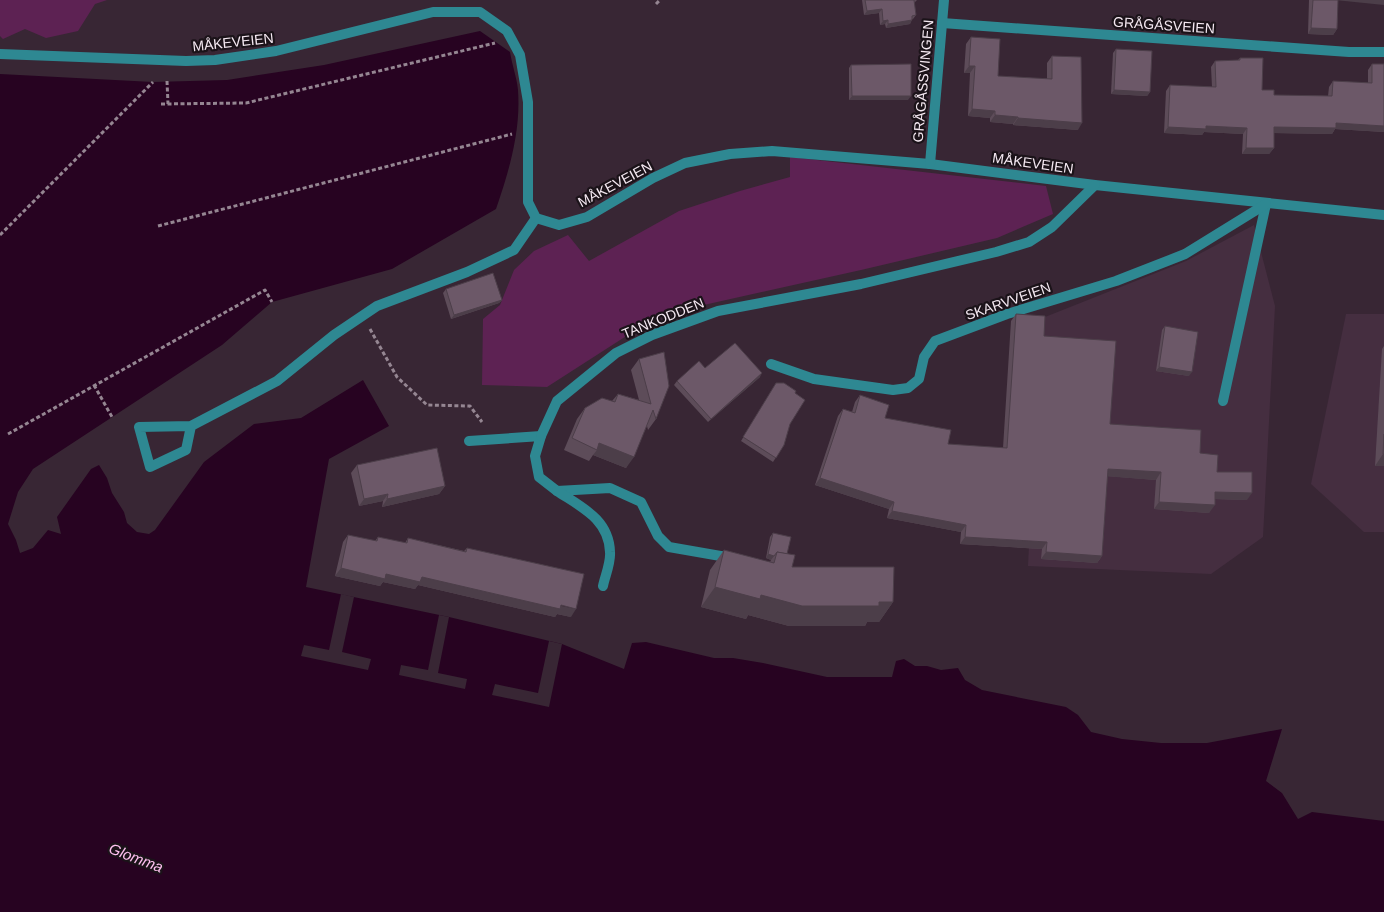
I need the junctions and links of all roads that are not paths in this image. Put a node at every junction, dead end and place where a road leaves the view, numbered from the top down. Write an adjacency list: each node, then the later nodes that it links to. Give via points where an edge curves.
1 (944, 0): 2 (street, GRÅGÅSSVINGEN)
2 (942, 23): 3 (street, GRÅGÅSVEIEN); 5 (street, GRÅGÅSSVINGEN)
3 (1384, 52)
4 (0, 54): 9 (street, MÅKEVEIEN, via 215,60 276,51 433,12 480,12 507,31 520,55 528,102 528,202)
5 (930, 164): 6 (street, MÅKEVEIEN); 9 (street, MÅKEVEIEN, via 772,151 730,154 685,163 587,217 559,225)
6 (1094, 185): 7 (street, MÅKEVEIEN); 13 (street, TANKODDEN, via 1052,228 1029,242 861,284 718,311 652,335 616,353 556,401)
7 (1266, 204): 8 (street, MÅKEVEIEN); 10 (street, SKARVVEIEN, via 1185,254 1116,281 1007,314 935,341 924,357 919,379 908,388 893,390 814,379); 11 (street)
8 (1384, 215)
9 (536, 218): 12 (street, via 514,250 467,272 377,306 334,335 277,381)
10 (772, 364)
11 (1223, 400)
12 (191, 426): 12 (street, via 139,427 150,467 186,450)
13 (541, 436): 14 (street); 15 (street, TANKODDEN, via 536,456 539,477)
14 (469, 442)
15 (557, 491): 16 (street, via 610,488 641,502 658,536 669,547); 17 (street, TANKODDEN, via 595,517 606,530 610,553)
16 (743, 561)
17 (603, 586)

